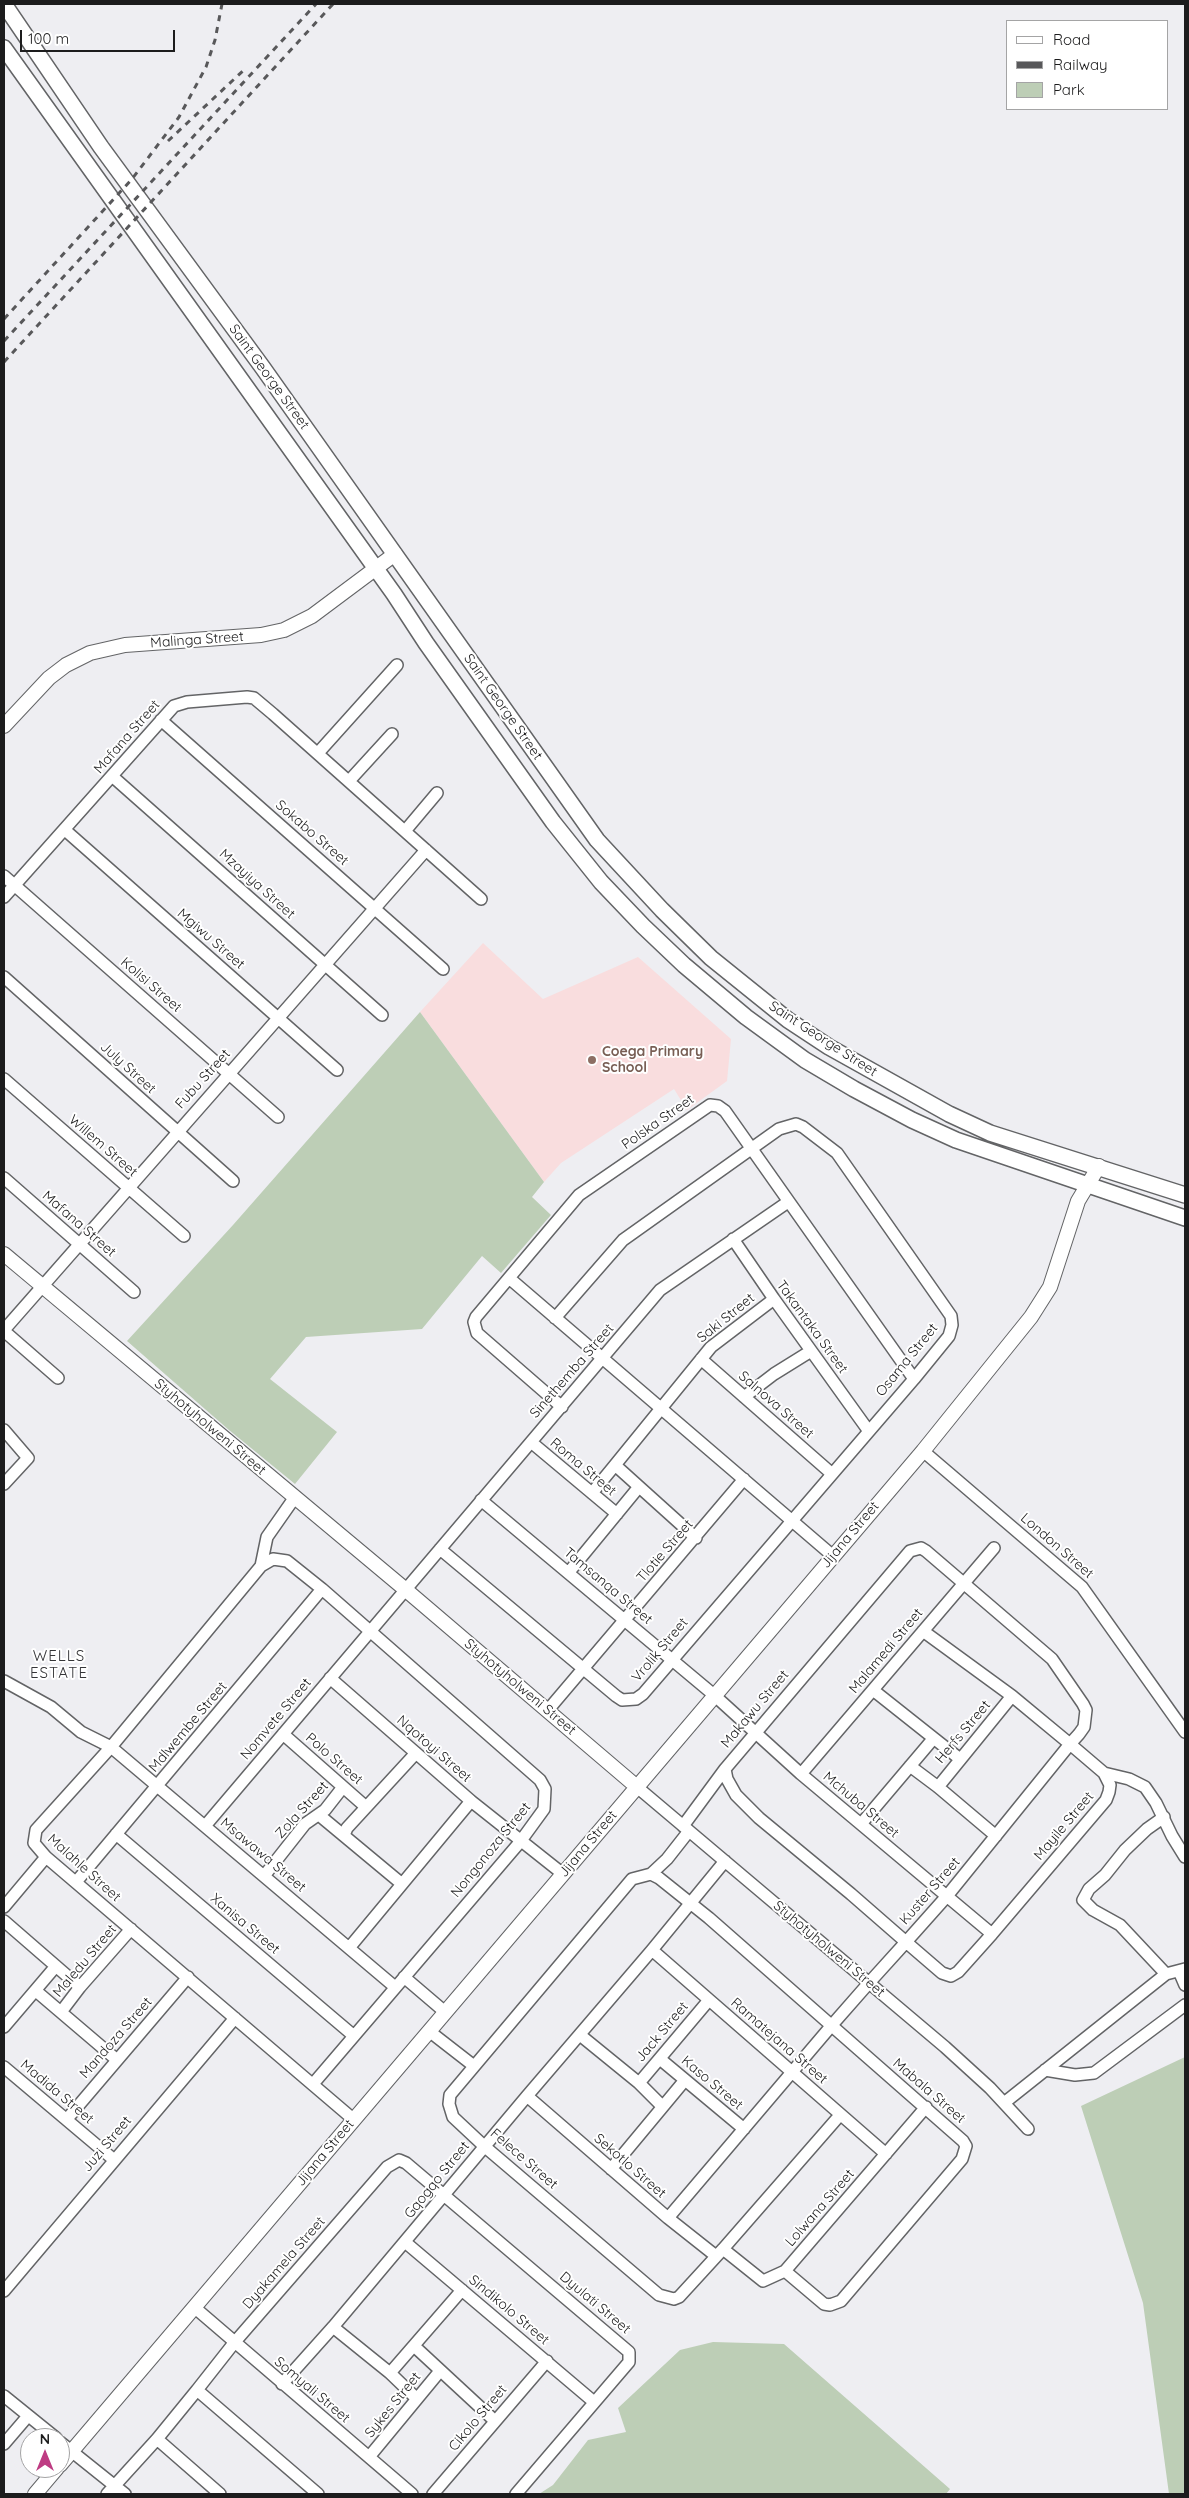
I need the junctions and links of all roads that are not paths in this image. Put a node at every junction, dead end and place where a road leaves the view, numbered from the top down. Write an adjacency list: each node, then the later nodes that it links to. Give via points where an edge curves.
1 (4, 4): 3 (main road, Saint George Street, via 101,147)
2 (4, 48): 4 (main road, Saint George Street)
3 (395, 554): 4 (street, Malinga Street); 32 (main road, Saint George Street, via 597,840 711,958 788,1020 906,1090 990,1133)
4 (375, 569): 7 (street, Malinga Street, via 312,616 284,630 125,645 90,654 66,665 49,678); 36 (main road, Saint George Street, via 553,822 619,902 684,965 754,1023 805,1060 854,1089 956,1140)
5 (397, 665): 9 (street)
6 (161, 720): 9 (street, Mafana Street, via 180,703 254,698); 10 (street, Mafana Street); 20 (street, Sokabo Street)
7 (4, 726)
8 (392, 734): 11 (street)
9 (318, 753): 11 (street, Mafana Street)
10 (112, 776): 13 (street, Mafana Street); 21 (street, Mzayiya Street)
11 (349, 781): 14 (street, Mafana Street)
12 (437, 793): 14 (street)
13 (65, 830): 17 (street, Mafana Street); 25 (street, Mgiwu Street)
14 (405, 830): 15 (street, Mafana Street)
15 (426, 850): 19 (street, Mafana Street); 20 (street, Fubu Street)
16 (4, 876): 17 (street, Kolisi Street)
17 (14, 885): 18 (street, Mafana Street); 27 (street, Kolisi Street)
18 (4, 897)
19 (481, 899)
20 (375, 909): 21 (street, Fubu Street); 22 (street, Sokabo Street)
21 (325, 965): 24 (street, Mzayiya Street); 25 (street, Fubu Street)
22 (443, 969)
23 (4, 977): 30 (street, July Street)
24 (382, 1015)
25 (278, 1018): 26 (street, Mgiwu Street); 27 (street, Fubu Street)
26 (337, 1070)
27 (228, 1074): 29 (street, Kolisi Street); 30 (street, Fubu Street)
28 (4, 1079): 37 (street, Willem Street)
29 (278, 1117)
30 (176, 1131): 35 (street, July Street); 37 (street, Fubu Street)
31 (753, 1149): 39 (street, Polska Street); 45 (street, Polska Street, via 725,1111 718,1106 706,1107 579,1195); 49 (street, Osama Street, via 618,1244); 55 (street, Osama Street, via 787,1125 803,1127 837,1152 906,1249 952,1320 948,1336)
32 (1078, 1160): 33 (main road, Saint George Street); 36 (street)
33 (1099, 1166): 36 (street, Jijana Street); 38 (main road, Saint George Street)
34 (4, 1178): 43 (street, Mafana Street)
35 (233, 1181)
36 (1080, 1183): 40 (main road, Saint George Street); 62 (street, Jijana Street, via 1078,1201 1045,1295 1031,1317)
37 (128, 1188): 41 (street, Willem Street); 43 (street, Fubu Street)
38 (1185, 1195)
39 (788, 1202): 42 (street, Sinethemba Street); 55 (street, Polska Street)
40 (1185, 1218)
41 (184, 1236)
42 (733, 1239): 48 (street, Takantaka Street); 52 (street, Sinethemba Street, via 660,1290)
43 (79, 1244): 46 (street, Fubu Street); 47 (street, Mafana Street)
44 (4, 1254): 46 (street, Styhotyholweni Street)
45 (508, 1278): 49 (street); 57 (street, Polska Street, via 479,1312 474,1327)
46 (40, 1286): 50 (street, Fubu Street); 69 (street, Styhotyholweni Street)
47 (134, 1292)
48 (774, 1299): 51 (street, Takantaka Street); 53 (street, Saki Street)
49 (555, 1318): 52 (street)
50 (4, 1331): 54 (street)
51 (811, 1351): 56 (street); 60 (street, Takantaka Street)
52 (603, 1359): 57 (street, Sinethemba Street); 58 (street)
53 (700, 1359): 56 (street, Salnova Street); 58 (street, Saki Street)
54 (58, 1378)
55 (914, 1379): 60 (street, Osama Street)
56 (744, 1397): 64 (street, Salnova Street)
57 (562, 1407): 61 (street, Sinethemba Street)
58 (661, 1407): 63 (street, Saki Street); 65 (street)
59 (4, 1430): 66 (street, via 28,1458)
60 (868, 1430): 64 (street, Osama Street)
61 (531, 1442): 68 (street, Roma Street); 70 (street, Sinethemba Street)
62 (923, 1451): 76 (street, Jijana Street); 93 (street, London Street, via 1082,1587)
63 (615, 1465): 67 (street, Roma Street); 68 (street, Saki Street)
64 (832, 1473): 72 (street, Osama Street)
65 (744, 1479): 72 (street); 73 (street, Tlotie Street)
66 (4, 1484)
67 (638, 1488): 71 (street); 73 (street, Roma Street)
68 (592, 1493): 71 (street, Roma Street)
69 (295, 1498): 77 (street, via 266,1537); 81 (street, Styhotyholweni Street)
70 (481, 1500): 75 (street, Sinethemba Street); 78 (street, Tamsanqa Street)
71 (617, 1514): 78 (street)
72 (792, 1520): 76 (street); 85 (street, Vrolik Street)
73 (696, 1538): 82 (street, Tlotie Street)
74 (994, 1548): 79 (street, Malamedi Street)
75 (440, 1549): 81 (street, Sinethemba Street); 86 (street, Vrolik Street)
76 (833, 1556): 90 (street, Jijana Street)
77 (261, 1566): 80 (street, via 273,1559 287,1561); 98 (street, Malahle Street)
78 (569, 1572): 82 (street, Tamsanqa Street)
79 (964, 1584): 84 (street, Malamedi Street); 94 (street, Makawu Street, via 926,1551 921,1548 910,1551); 97 (street, Kuster Street, via 1046,1652 1072,1686 1083,1704 1086,1719 1084,1727)
80 (322, 1590): 83 (street, Nongonoza Street); 105 (street, Mdlwembe Street)
81 (406, 1590): 83 (street, Nomvete Street); 92 (street, Styhotyholweni Street)
82 (625, 1620): 85 (street, Tamsanqa Street); 86 (street, Tlotie Street)
83 (371, 1631): 87 (street, Nomvete Street); 119 (street, Nongonoza Street, via 540,1780 544,1789 544,1809)
84 (923, 1631): 89 (street, Malamedi Street); 91 (street)
85 (672, 1659): 86 (street, Vrolik Street, via 643,1694 630,1701 622,1700); 90 (street, Tamsanqa Street)
86 (583, 1668): 92 (street, Tlotie Street)
87 (330, 1678): 95 (street, Nomvete Street); 99 (street, Nqotoyi Street)
88 (4, 1681): 98 (street, Msawawa Street, via 51,1707 81,1732)
89 (873, 1690): 96 (street); 104 (street, Malamedi Street)
90 (714, 1695): 94 (street, Mchuba Street); 108 (street, Jijana Street)
91 (1012, 1696): 97 (street); 100 (street, Herfs Street)
92 (548, 1710): 108 (street, Styhotyholweni Street)
93 (1185, 1732)
94 (754, 1733): 102 (street, Makawu Street); 104 (street, Mchuba Street)
95 (282, 1734): 107 (street, Polo Street); 114 (street, Nomvete Street)
96 (932, 1739): 100 (street); 101 (street, Herfs Street)
97 (1070, 1744): 103 (street); 118 (street, Kuster Street)
98 (111, 1747): 105 (street, Msawawa Street); 120 (street, Malahle Street, via 36,1830 34,1843)
99 (416, 1753): 109 (street, Nqotoyi Street); 110 (street)
100 (960, 1759): 106 (street, Herfs Street)
101 (910, 1766): 106 (street); 113 (street, Herfs Street)
102 (725, 1769): 115 (street, Felece Street); 134 (street, Makawu Street, via 727,1780 740,1800)
103 (1104, 1773): 112 (street, via 1145,1787); 133 (street, Mayile Street, via 1110,1785 1106,1800)
104 (801, 1774): 113 (street, Mchuba Street)
105 (158, 1786): 114 (street, Msawawa Street); 116 (street, Mdlwembe Street)
106 (938, 1786): 118 (street)
107 (343, 1787): 110 (street, Polo Street); 111 (street, Zola Street)
108 (637, 1787): 115 (street, Styhotyholweni Street); 123 (street, Jijana Street)
109 (471, 1801): 119 (street, Nqotoyi Street); 127 (street)
110 (366, 1807): 117 (street)
111 (319, 1815): 117 (street); 125 (street, Zola Street, via 306,1824)
112 (1164, 1818): 121 (street); 139 (street, via 1125,1850 1083,1900 1093,1910 1120,1925)
113 (861, 1824): 128 (street, Mchuba Street)
114 (205, 1826): 125 (street, Msawawa Street)
115 (686, 1828): 122 (street, Styhotyholweni Street); 124 (street, Felece Street, via 667,1859)
116 (116, 1834): 126 (street, Mdlwembe Street); 156 (street, Xanisa Street)
117 (344, 1835): 127 (street)
118 (996, 1836): 128 (street, Kuster Street)
119 (520, 1842): 123 (street, Nqotoyi Street); 141 (street, Nongonoza Street)
120 (46, 1857): 126 (street, Malahle Street); 130 (street)
121 (1185, 1857)
122 (725, 1861): 129 (street, Gqogqo Street); 142 (street, Styhotyholweni Street)
123 (563, 1874): 150 (street, Jijana Street)
124 (650, 1874): 129 (street); 159 (street, Felece Street, via 632,1879)
125 (264, 1876): 135 (street, Msawawa Street)
126 (76, 1882): 132 (street, Malahle Street)
127 (402, 1884): 135 (street)
128 (947, 1896): 133 (street, Mchuba Street); 134 (street, Kuster Street)
129 (691, 1902): 136 (street, Gqogqo Street); 152 (street, Mabala Street)
130 (4, 1907)
131 (4, 1921): 137 (street)
132 (132, 1930): 140 (street, Malahle Street); 144 (street, Maledu Street)
133 (992, 1934): 134 (street, Mayile Street, via 951,1976 942,1973)
134 (906, 1942): 142 (street, Kuster Street)
135 (349, 1948): 145 (street, Msawawa Street)
136 (652, 1950): 147 (street, Ramatejana Street); 155 (street, Gqogqo Street)
137 (56, 1966): 144 (street); 146 (street, Maledu Street)
138 (1182, 1970): 139 (street); 143 (street)
139 (1166, 1974): 161 (street)
140 (188, 1977): 151 (street, Malahle Street); 158 (street, Mandoza Street)
141 (404, 1977): 145 (street, Nongonoza Street); 150 (street)
142 (868, 1984): 152 (street, Kuster Street); 167 (street, Styhotyholweni Street, via 950,2052)
143 (1185, 1985)
144 (80, 1987): 149 (street, Maledu Street)
145 (395, 1987): 156 (street, Nongonoza Street)
146 (36, 1991): 149 (street); 153 (street, Maledu Street)
147 (709, 2000): 157 (street, Jack Street); 162 (street, Ramatejana Street)
148 (1185, 2005): 161 (street, via 1094,2073 1075,2075)
149 (61, 2012): 158 (street)
150 (445, 2012): 154 (street, Jijana Street)
151 (235, 2018): 165 (street, Malahle Street); 177 (street, Juzi Street)
152 (832, 2025): 162 (street, Kuster Street); 169 (street, Mabala Street)
153 (4, 2027)
154 (429, 2031): 159 (street); 172 (street, Jijana Street)
155 (580, 2035): 164 (street); 166 (street, Gqogqo Street)
156 (354, 2036): 165 (street, Nongonoza Street)
157 (660, 2059): 163 (street, Kaso Street); 164 (street, Jack Street)
158 (117, 2060): 171 (street, Mandoza Street)
159 (474, 2066): 175 (street, Felece Street, via 450,2095 449,2104 453,2116)
160 (4, 2067): 171 (street, Madida Street)
161 (1045, 2070): 167 (street)
162 (792, 2072): 170 (street, Ramatejana Street); 173 (street, Kuster Street)
163 (685, 2080): 168 (street); 173 (street, Kaso Street)
164 (639, 2083): 168 (street)
165 (313, 2084): 172 (street, Malahle Street)
166 (526, 2096): 175 (street, Gqogqo Street); 179 (street, Sekotlo Street)
167 (1004, 2103): 174 (street, Styhotyholweni Street)
168 (662, 2106): 179 (street)
169 (926, 2107): 176 (street, Lolwana Street); 184 (street, Mabala Street, via 963,2141 966,2146 964,2156 844,2299 835,2304 824,2304)
170 (840, 2115): 176 (street, Ramatejana Street); 183 (street, Felece Street)
171 (67, 2119): 177 (street, Madida Street)
172 (353, 2119): 187 (street, Jijana Street)
173 (744, 2129): 181 (street, Kuster Street)
174 (1028, 2129)
175 (484, 2146): 180 (street, Gqogqo Street); 183 (street, Felece Street, via 659,2295 679,2297)
176 (886, 2154): 184 (street, Lolwana Street)
177 (113, 2159): 186 (street, Juzi Street)
178 (399, 2160): 180 (street, Dyulati Street); 189 (street, Dyakamela Street, via 387,2167)
179 (611, 2170): 181 (street, Sekotlo Street)
180 (444, 2196): 182 (street, Gqogqo Street); 198 (street, Dyulati Street, via 628,2350 629,2362)
181 (668, 2218): 183 (street, Sekotlo Street)
182 (405, 2242): 185 (street, Sindikolo Street); 188 (street, Gqogqo Street)
183 (720, 2252): 184 (street, Lolwana Street, via 763,2281)
184 (785, 2271)
185 (462, 2290): 190 (street, Sykes Street); 191 (street, Sindikolo Street)
186 (4, 2291)
187 (194, 2307): 189 (street, Somyali Street); 204 (street, Jijana Street)
188 (333, 2327): 193 (street); 194 (street, Gqogqo Street)
189 (234, 2343): 194 (street, Somyali Street); 195 (street, Dyakamela Street)
190 (414, 2346): 192 (street); 193 (street, Sykes Street)
191 (547, 2361): 198 (street, Sindikolo Street); 200 (street, Cikolo Street)
192 (440, 2371): 197 (street, Sykes Street); 200 (street)
193 (390, 2373): 197 (street)
194 (282, 2384): 205 (street, Somyali Street)
195 (196, 2390): 202 (street, Dyakamela Street); 211 (street)
196 (4, 2396): 199 (street)
197 (417, 2399): 205 (street, Sykes Street)
198 (594, 2402): 214 (street, Dyulati Street)
199 (28, 2416): 201 (street); 203 (street)
200 (495, 2421): 213 (street, Cikolo Street)
201 (43, 2428)
202 (157, 2439): 207 (street, Dyakamela Street); 210 (street)
203 (4, 2444)
204 (72, 2451): 207 (street)
205 (369, 2458): 212 (street, Somyali Street)
206 (49, 2478): 208 (street)
207 (111, 2490): 209 (street)
208 (35, 2494)
209 (125, 2494)
210 (220, 2494)
211 (318, 2494)
212 (412, 2494)
213 (433, 2494)
214 (516, 2494)

